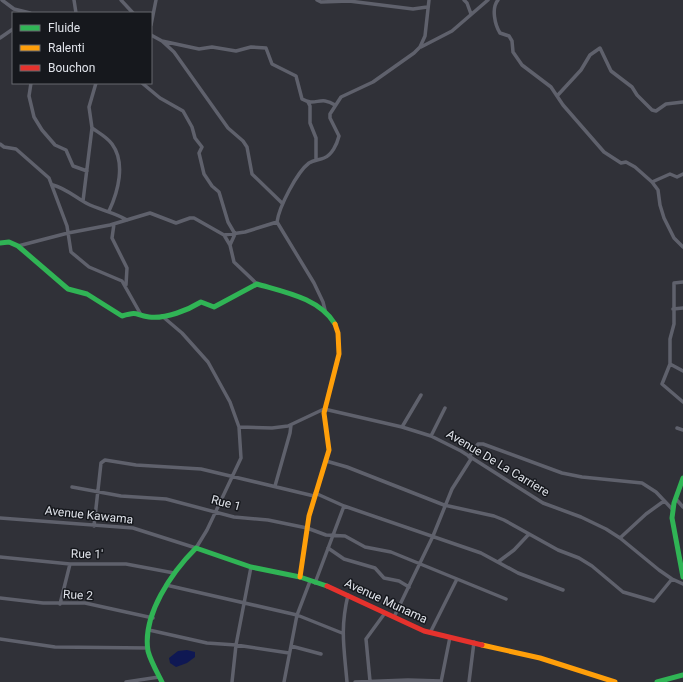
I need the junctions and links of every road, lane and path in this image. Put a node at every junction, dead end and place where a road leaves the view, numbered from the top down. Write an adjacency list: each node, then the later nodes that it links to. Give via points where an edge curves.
1 (2, 0): 11 (street)
2 (74, 0): 12 (street)
3 (121, 0): 13 (street)
4 (156, 0): 15 (street)
5 (317, 0): 10 (street, via 414,9)
6 (429, 0): 10 (street)
7 (464, 0): 14 (street)
8 (488, 0): 14 (street)
9 (498, 0): 24 (street, via 494,13 498,29 512,41 513,52 522,65 551,87)
10 (427, 7): 20 (street, via 428,16)
11 (14, 11)
12 (76, 12)
13 (132, 12)
14 (471, 14): 20 (street, via 452,31)
15 (152, 20)
16 (12, 30): 18 (street)
17 (152, 36): 19 (street)
18 (0, 38)
19 (162, 41): 25 (street, via 198,49 212,47 236,51 251,47 266,48 272,64 296,76 299,94); 36 (street, via 179,59 228,128 243,141 247,147 252,174)
20 (420, 47): 27 (street, via 373,82 341,97)
21 (31, 84): 31 (street, via 29,96 36,121 56,145 66,150 73,166)
22 (96, 84): 28 (street, via 89,107)
23 (143, 84): 43 (street, via 160,98 176,106 192,127 195,138 201,145 199,153 204,174 219,192 228,222)
24 (557, 96): 26 (street, via 581,70 590,55 600,48 610,69 632,87 652,110 666,104); 33 (street, via 604,152 621,163 626,162 635,167)
25 (308, 102): 27 (street, via 326,99); 30 (street, via 310,123 316,138)
26 (683, 102)
27 (335, 105): 30 (street, via 330,118 338,133 338,140 328,155)
28 (92, 128): 31 (street); 37 (street, via 113,146 118,160 118,187)
29 (0, 144): 34 (street, via 16,149 46,174)
30 (316, 160): 36 (street, via 304,169)
31 (86, 171): 35 (street)
32 (683, 174): 33 (street, via 677,177 670,174)
33 (652, 182): 47 (street, via 658,190 664,218 674,238)
34 (53, 186): 35 (street, via 61,187); 41 (street)
35 (83, 201): 37 (street)
36 (282, 203): 39 (street)
37 (109, 211): 38 (street)
38 (127, 220): 40 (street); 42 (street, via 150,213 176,223 190,218)
39 (277, 222): 43 (street); 53 (street, via 314,283)
40 (114, 224): 41 (street); 50 (street, via 112,238 127,268)
41 (68, 233): 46 (street); 50 (street, via 70,247 75,256 100,273 116,278)
42 (224, 234): 43 (street); 45 (street)
43 (235, 234): 45 (street)
44 (0, 243): 46 (street, via 9,242)
45 (230, 245): 49 (street, via 234,262)
46 (18, 246): 54 (street, via 68,289 87,294 122,316)
47 (683, 247)
48 (683, 282): 52 (street, via 674,282)
49 (257, 284): 53 (street, via 298,297); 55 (street, via 214,307 198,303 186,311)
50 (126, 285): 54 (street)
51 (683, 308): 52 (street)
52 (673, 309): 56 (street)
53 (325, 310): 61 (street, via 340,338)
54 (140, 313): 55 (street, via 150,317)
55 (162, 316): 63 (street, via 182,333 208,362 230,402)
56 (670, 364): 57 (street); 59 (street, via 662,384)
57 (683, 371)
58 (421, 395): 64 (street)
59 (683, 402)
60 (445, 408): 67 (street)
61 (324, 409): 62 (street); 64 (street, Avenue De La Carriere); 69 (street, via 329,444)
62 (291, 425): 63 (street, via 272,428); 72 (street)
63 (239, 427): 70 (street, via 242,451)
64 (402, 427): 67 (street, Avenue De La Carriere)
65 (677, 428): 66 (street)
66 (683, 430)
67 (431, 436): 68 (street, Avenue De La Carriere)
68 (470, 458): 77 (street, via 478,444 483,444 562,473 642,483); 78 (street); 89 (street, Avenue De La Carriere, via 543,503 596,524)
69 (326, 461): 75 (street); 78 (street)
70 (234, 475): 72 (street); 74 (street, via 201,469 136,465 105,460 101,463); 82 (street)
71 (683, 478): 76 (street)
72 (275, 486): 75 (street)
73 (72, 487): 74 (street, Rue 1)
74 (98, 492): 82 (street, Rue 1, via 166,499); 84 (street)
75 (314, 494): 79 (street); 85 (street)
76 (676, 499): 80 (street); 81 (street)
77 (664, 501): 81 (street); 89 (street)
78 (444, 505): 86 (street, via 494,516); 88 (street)
79 (344, 506): 87 (street); 88 (street)
80 (683, 507)
81 (673, 510): 99 (street, via 672,518)
82 (216, 511): 85 (street, Rue 1); 90 (street)
83 (0, 518): 84 (street, Avenue Kawama)
84 (94, 526): 90 (street, Avenue Kawama, via 133,528)
85 (306, 528): 87 (street, Rue 1); 98 (street)
86 (529, 534): 93 (street); 101 (street, via 592,566 627,594 654,601)
87 (333, 535): 91 (street); 95 (street, Rue 1, via 347,537 365,547 392,552)
88 (433, 536): 93 (street, via 481,553); 95 (street)
89 (620, 538): 101 (street, Avenue De La Carriere)
90 (196, 548): 96 (street, Avenue Munama); 97 (street)
91 (328, 548): 102 (street); 105 (street, via 344,559 375,568 384,578 399,581)
92 (0, 557): 94 (street, Rue 1')
93 (498, 562): 106 (street, via 518,573)
94 (70, 564): 97 (street, Rue 1', via 126,564); 111 (street)
95 (420, 565): 100 (street, Rue 1); 105 (street)
96 (251, 567): 98 (street, Avenue Munama); 110 (street)
97 (174, 573): 104 (street)
98 (300, 577): 102 (street, Avenue Munama)
99 (683, 577)
100 (457, 579): 109 (street, Rue 1); 118 (street)
101 (672, 579): 103 (street, Avenue De La Carriere)
102 (313, 582): 107 (street, Avenue Munama); 113 (street)
103 (683, 584)
104 (166, 585): 110 (street); 115 (street)
105 (409, 587): 114 (street)
106 (562, 590)
107 (348, 595): 112 (street, Avenue Munama); 117 (street)
108 (0, 598): 111 (street, Rue 2)
109 (506, 599)
110 (244, 603): 113 (street); 122 (street)
111 (60, 604): 115 (street, Rue 2, via 85,603)
112 (385, 613): 114 (street, Avenue Munama); 129 (street, via 366,639)
113 (297, 615): 117 (street); 123 (street)
114 (394, 617): 118 (street, Avenue Munama)
115 (153, 618): 116 (street)
116 (149, 630): 122 (street, via 207,643); 124 (street)
117 (342, 633): 134 (street)
118 (430, 633): 119 (street, Avenue Munama)
119 (450, 637): 121 (street, Avenue Munama); 136 (street)
120 (0, 639): 124 (street, via 55,647)
121 (474, 642): 137 (street); 138 (street, Avenue Munama, via 540,658)
122 (236, 645): 125 (street); 132 (street)
123 (291, 646): 125 (street); 126 (street)
124 (148, 648): 128 (street)
125 (289, 653): 133 (street)
126 (321, 654)
127 (683, 675): 139 (street)
128 (159, 677): 130 (street); 131 (street)
129 (370, 681): 135 (street); 136 (street)
130 (126, 682)
131 (162, 682)
132 (232, 682)
133 (284, 682)
134 (348, 682)
135 (356, 682)
136 (441, 682)
137 (469, 682)
138 (615, 682)
139 (657, 682)

